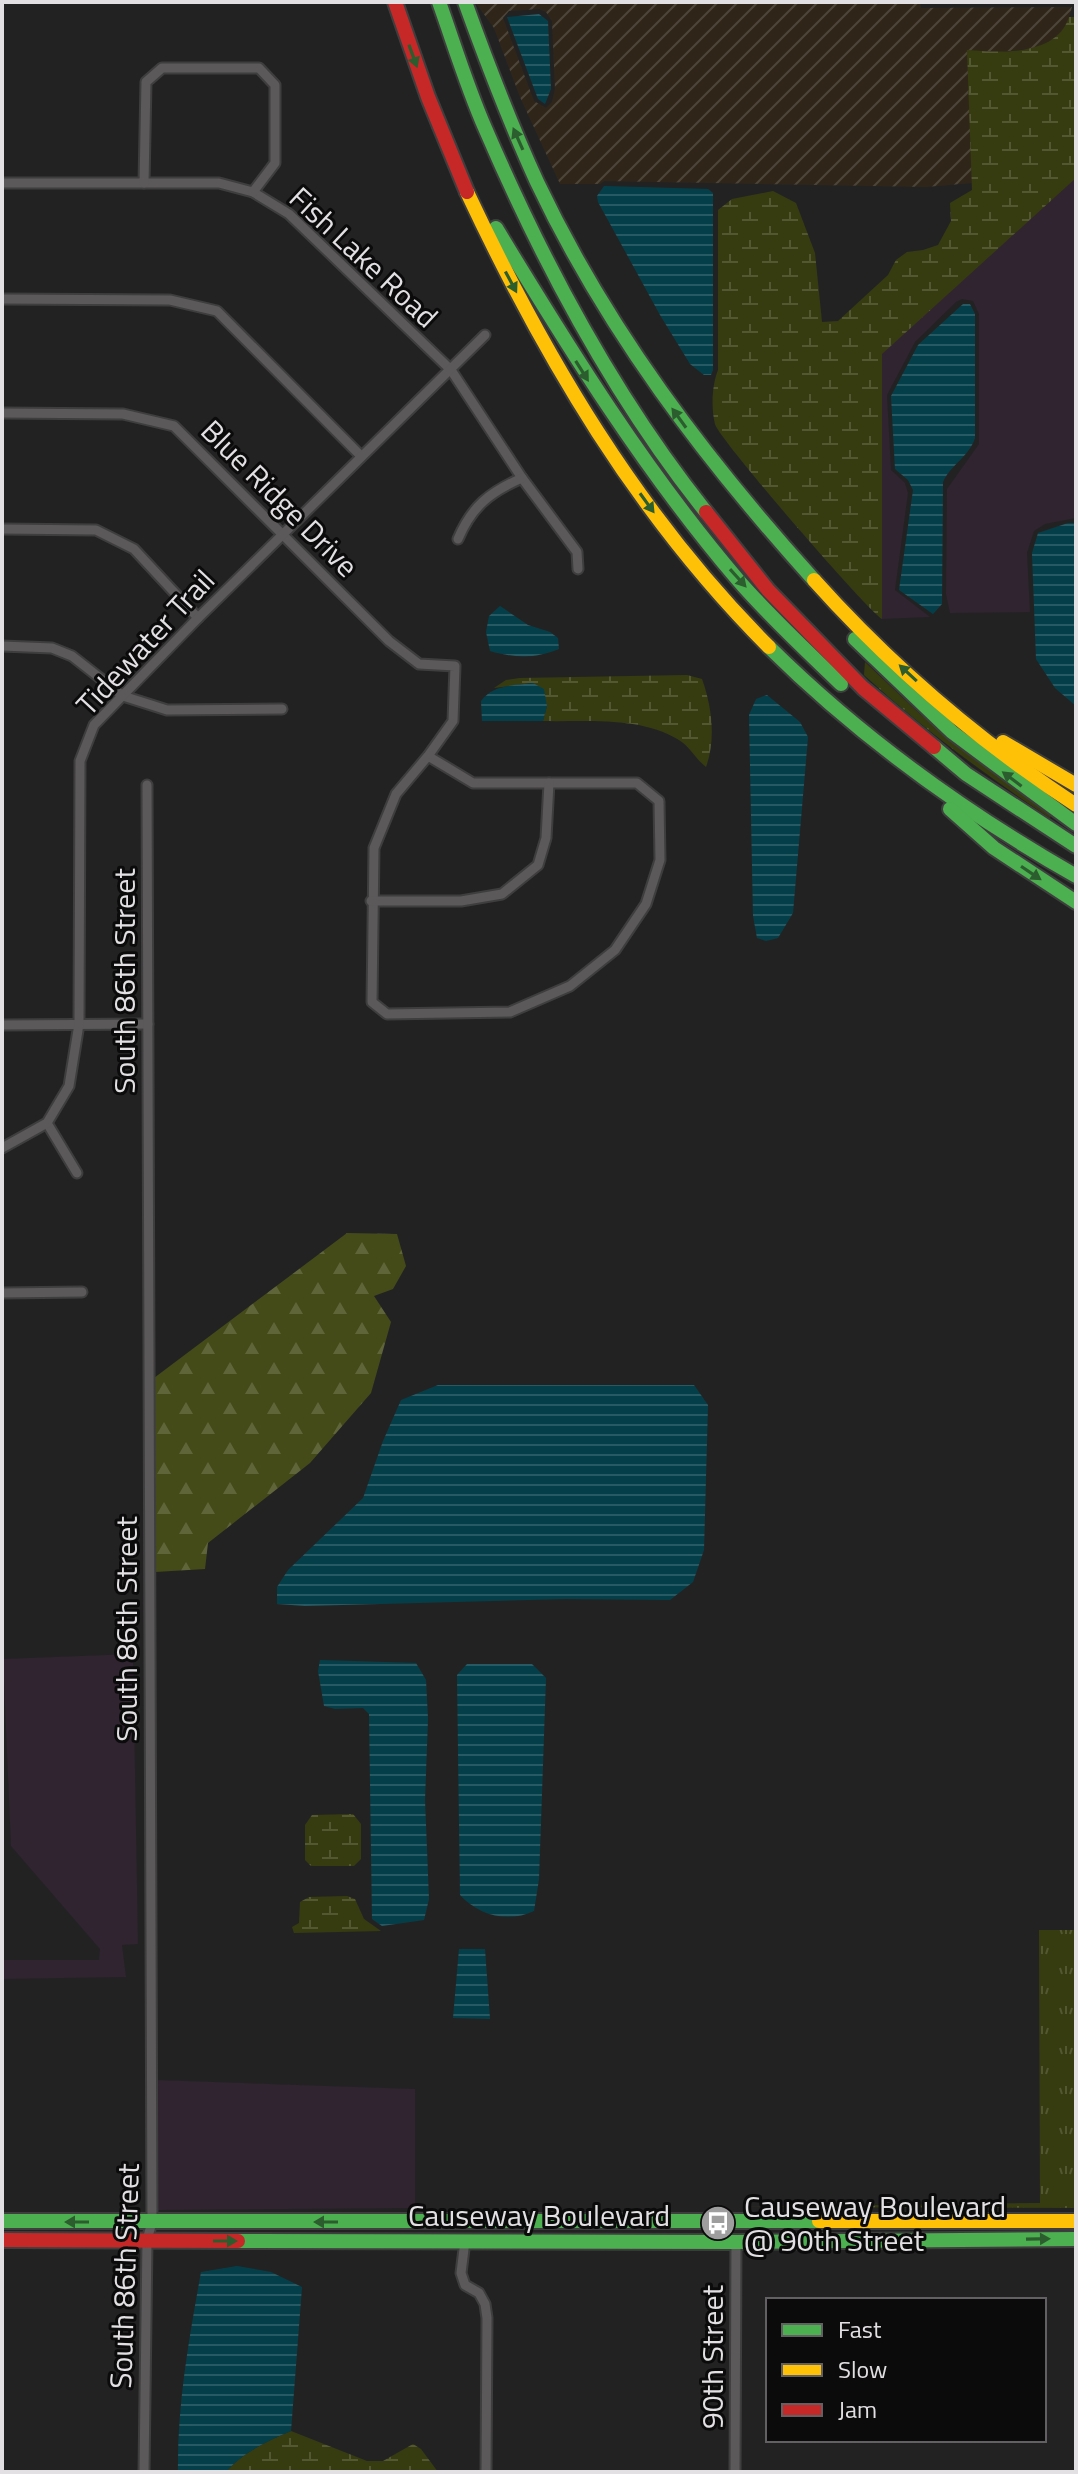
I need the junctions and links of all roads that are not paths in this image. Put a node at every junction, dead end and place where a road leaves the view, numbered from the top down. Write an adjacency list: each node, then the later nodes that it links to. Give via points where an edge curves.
1 (395, 2): 4 (main road, one-way to 4)
2 (439, 2): 21 (main road, via 509,182 601,358 710,517)
3 (465, 2): 19 (main road, one-way to 3, via 729,485 624,337 535,176)
4 (455, 160): 21 (main road, one-way to 21, via 646,466 737,578 833,676); 29 (main road, one-way to 29, via 532,323 654,513 785,664)
5 (2, 183): 6 (street, Fish Lake Road)
6 (144, 183): 7 (street, Fish Lake Road, via 219,183); 7 (street, via 146,82 162,68 259,68 275,85 275,163)
7 (253, 192): 10 (street, Fish Lake Road, via 289,214)
8 (2, 299): 12 (street, via 170,300 217,311)
9 (485, 335): 10 (street, Tidewater Trail)
10 (451, 370): 12 (street, Tidewater Trail); 13 (street, Fish Lake Road)
11 (2, 413): 15 (street, Blue Ridge Drive, via 123,414 174,426)
12 (361, 456): 15 (street, Tidewater Trail)
13 (522, 478): 16 (street, via 500,488 467,516); 17 (street, Fish Lake Road, via 577,552)
14 (2, 529): 18 (street, via 96,530 134,549)
15 (283, 534): 18 (street, Tidewater Trail); 25 (street, Blue Ridge Drive, via 389,641 419,664 455,666 453,721)
16 (458, 539)
17 (578, 569)
18 (198, 618): 22 (street, Tidewater Trail)
19 (867, 643): 24 (main road, one-way to 19); 31 (main road, one-way to 19, via 952,732)
20 (2, 646): 22 (street, via 52,648 72,656)
21 (863, 695): 32 (main road, via 951,764)
22 (123, 696): 23 (street, via 167,710); 36 (street, Tidewater Trail, via 94,725 80,761)
23 (282, 709)
24 (949, 710): 28 (main road); 30 (main road, via 993,748)
25 (428, 756): 26 (street, via 473,783); 34 (street, via 396,794 374,848)
26 (549, 783): 34 (street, via 546,838 538,865 502,894 461,901); 34 (street, via 637,783 659,801 660,860 646,904 615,950 570,986 510,1012 387,1014 372,1002)
27 (147, 785): 37 (street, South 86th Street)
28 (1076, 785)
29 (930, 786): 33 (main road); 35 (main road, one-way to 35, via 976,834)
30 (1076, 805)
31 (1076, 824)
32 (1076, 846)
33 (1076, 876)
34 (371, 901)
35 (1076, 902)
36 (79, 1024): 37 (street); 38 (street); 39 (street, Tidewater Trail, via 69,1086)
37 (148, 1024): 46 (street, South 86th Street)
38 (2, 1025)
39 (47, 1123): 40 (street); 41 (street)
40 (2, 1148)
41 (77, 1173)
42 (82, 1292): 43 (street)
43 (2, 1293)
44 (2, 2221): 46 (main road, Causeway Boulevard, one-way to 44)
45 (1076, 2221): 48 (main road, Causeway Boulevard)
46 (152, 2222): 47 (main road, Causeway Boulevard, one-way to 46); 51 (street, South 86th Street)
47 (451, 2222): 48 (main road, Causeway Boulevard); 52 (main road, via 445,2231 364,2233)
48 (562, 2223): 53 (main road, via 487,2229)
49 (1076, 2239): 54 (main road, Causeway Boulevard, one-way to 49)
50 (2, 2240): 51 (main road, Causeway Boulevard)
51 (147, 2240): 52 (main road, Causeway Boulevard, one-way to 52); 55 (street, South 86th Street)
52 (337, 2241): 53 (main road, Causeway Boulevard)
53 (465, 2241): 54 (main road, Causeway Boulevard); 56 (street, via 461,2273 465,2285 479,2293 487,2318)
54 (736, 2242): 57 (street, 90th Street)
55 (144, 2472)
56 (486, 2472)
57 (735, 2472)

